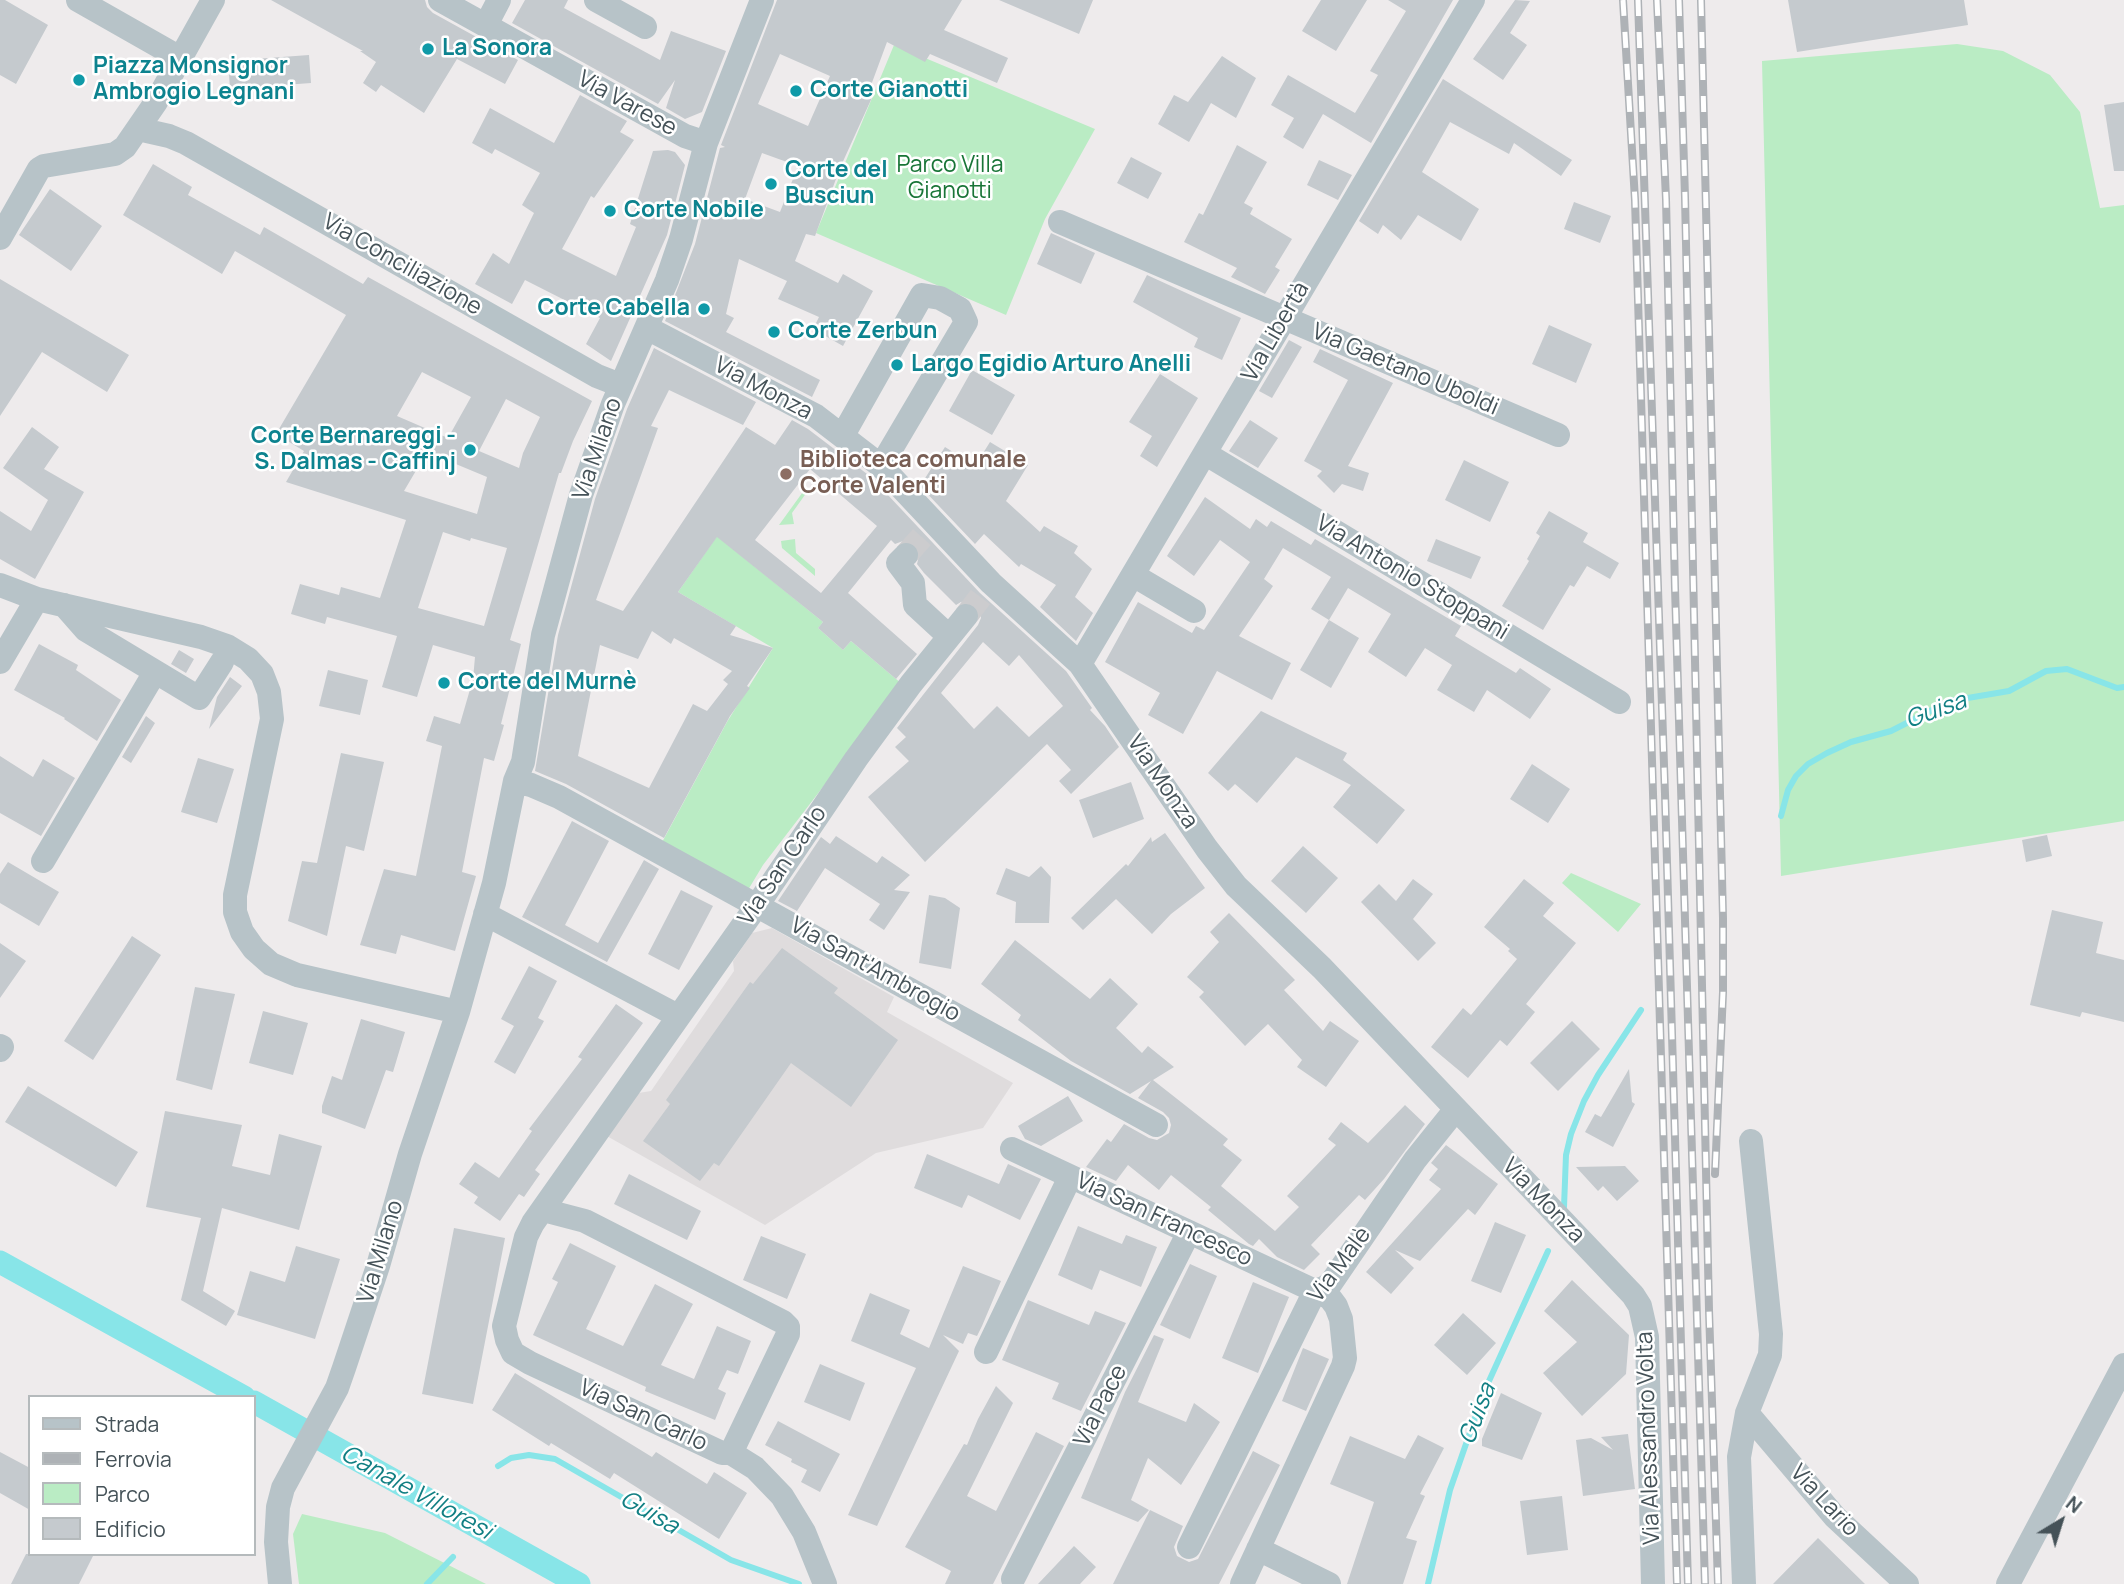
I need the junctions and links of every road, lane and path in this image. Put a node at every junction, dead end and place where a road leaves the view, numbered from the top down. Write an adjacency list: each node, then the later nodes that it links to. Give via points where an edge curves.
1 (78, 0): 10 (street)
2 (213, 0): 10 (street)
3 (439, 0): 8 (street, Via Varese)
4 (499, 0): 8 (street)
5 (596, 0): 9 (street)
6 (762, 0): 14 (street, Via Milano)
7 (1473, 0): 17 (street, Via Libertà)
8 (486, 25): 14 (street, Via Varese, via 685,136)
9 (645, 27)
10 (180, 58): 11 (street)
11 (156, 102): 12 (street); 13 (street, Via Conciliazione)
12 (138, 129): 13 (street, Via Conciliazione); 16 (street, via 115,154 39,169)
13 (186, 143): 19 (street, Via Conciliazione)
14 (706, 143): 18 (street, Via Milano, via 681,239)
15 (1060, 222): 17 (street, Via Gaetano Uboldi)
16 (0, 239)
17 (1284, 318): 21 (street, Via Gaetano Uboldi); 22 (street, Via Libertà)
18 (647, 328): 19 (street, Via Milano); 20 (street, Via Monza, via 816,416)
19 (620, 385): 37 (street, Via Milano, via 561,562 543,635 523,762)
20 (843, 435): 23 (street, Via Monza); 23 (street, via 922,295 960,309 967,322)
21 (1558, 435)
22 (1206, 454): 25 (street, Via Libertà); 36 (street, Via Antonio Stoppani)
23 (881, 466): 34 (street, Via Monza, via 990,585)
24 (906, 555): 31 (street, via 898,563 912,583 915,605)
25 (1133, 575): 29 (street); 34 (street, Via Libertà)
26 (0, 585): 27 (street)
27 (37, 599): 28 (street); 32 (street)
28 (64, 605): 35 (street, via 86,630); 41 (street, via 227,646 262,674 270,692 272,719 235,895 242,932 254,949 271,964 297,975)
29 (1194, 611)
30 (966, 616): 39 (street, Via San Carlo, via 856,759)
31 (942, 629)
32 (0, 662)
33 (222, 662): 35 (street, via 199,698)
34 (1080, 664): 43 (street, Via Monza, via 1236,886 1322,968)
35 (155, 672): 38 (street)
36 (1619, 702)
37 (515, 781): 39 (street, Via Sant'Ambrogio, via 559,797); 40 (street, Via Milano)
38 (43, 861)
39 (758, 904): 42 (street, Via San Carlo); 44 (street, Via Sant'Ambrogio)
40 (485, 914): 41 (street, Via Milano); 42 (street)
41 (458, 1012): 61 (street, Via Milano, via 337,1388 292,1468 278,1507)
42 (678, 1016): 48 (street, Via San Carlo)
43 (1456, 1109): 52 (street, Via Malè, via 1415,1160 1331,1283); 53 (street, Via Monza)
44 (1156, 1125)
45 (1751, 1141): 56 (street, via 1771,1334 1770,1355)
46 (1012, 1149): 47 (street, Via San Francesco)
47 (1070, 1177): 51 (street, Via San Francesco); 54 (street)
48 (558, 1189): 49 (street, Via San Carlo); 50 (street, Via San Carlo)
49 (543, 1210): 50 (street, Via San Carlo); 57 (street, Via San Carlo, via 526,1237 504,1326 513,1353 722,1453)
50 (585, 1222): 57 (street, Via San Carlo, via 788,1327)
51 (1189, 1232): 52 (street, Via San Francesco); 60 (street, Via Pace)
52 (1315, 1291): 58 (street, Via Malè); 59 (street, Via San Francesco, via 1336,1306 1345,1359)
53 (1633, 1295): 65 (street, Via Alessandro Volta, via 1647,1336)
54 (986, 1352)
55 (2124, 1365): 68 (street)
56 (1747, 1413): 66 (street, via 1739,1457); 67 (street, Via Lario, via 1835,1517)
57 (731, 1453): 62 (street, via 755,1468 782,1496 804,1532)
58 (1189, 1546)
59 (1258, 1549): 63 (street, Via San Francesco); 64 (street)
60 (1013, 1579)
61 (280, 1584)
62 (825, 1584)
63 (1242, 1584)
64 (1329, 1584)
65 (1653, 1584)
66 (1744, 1584)
67 (1907, 1584)
68 (2008, 1584)

